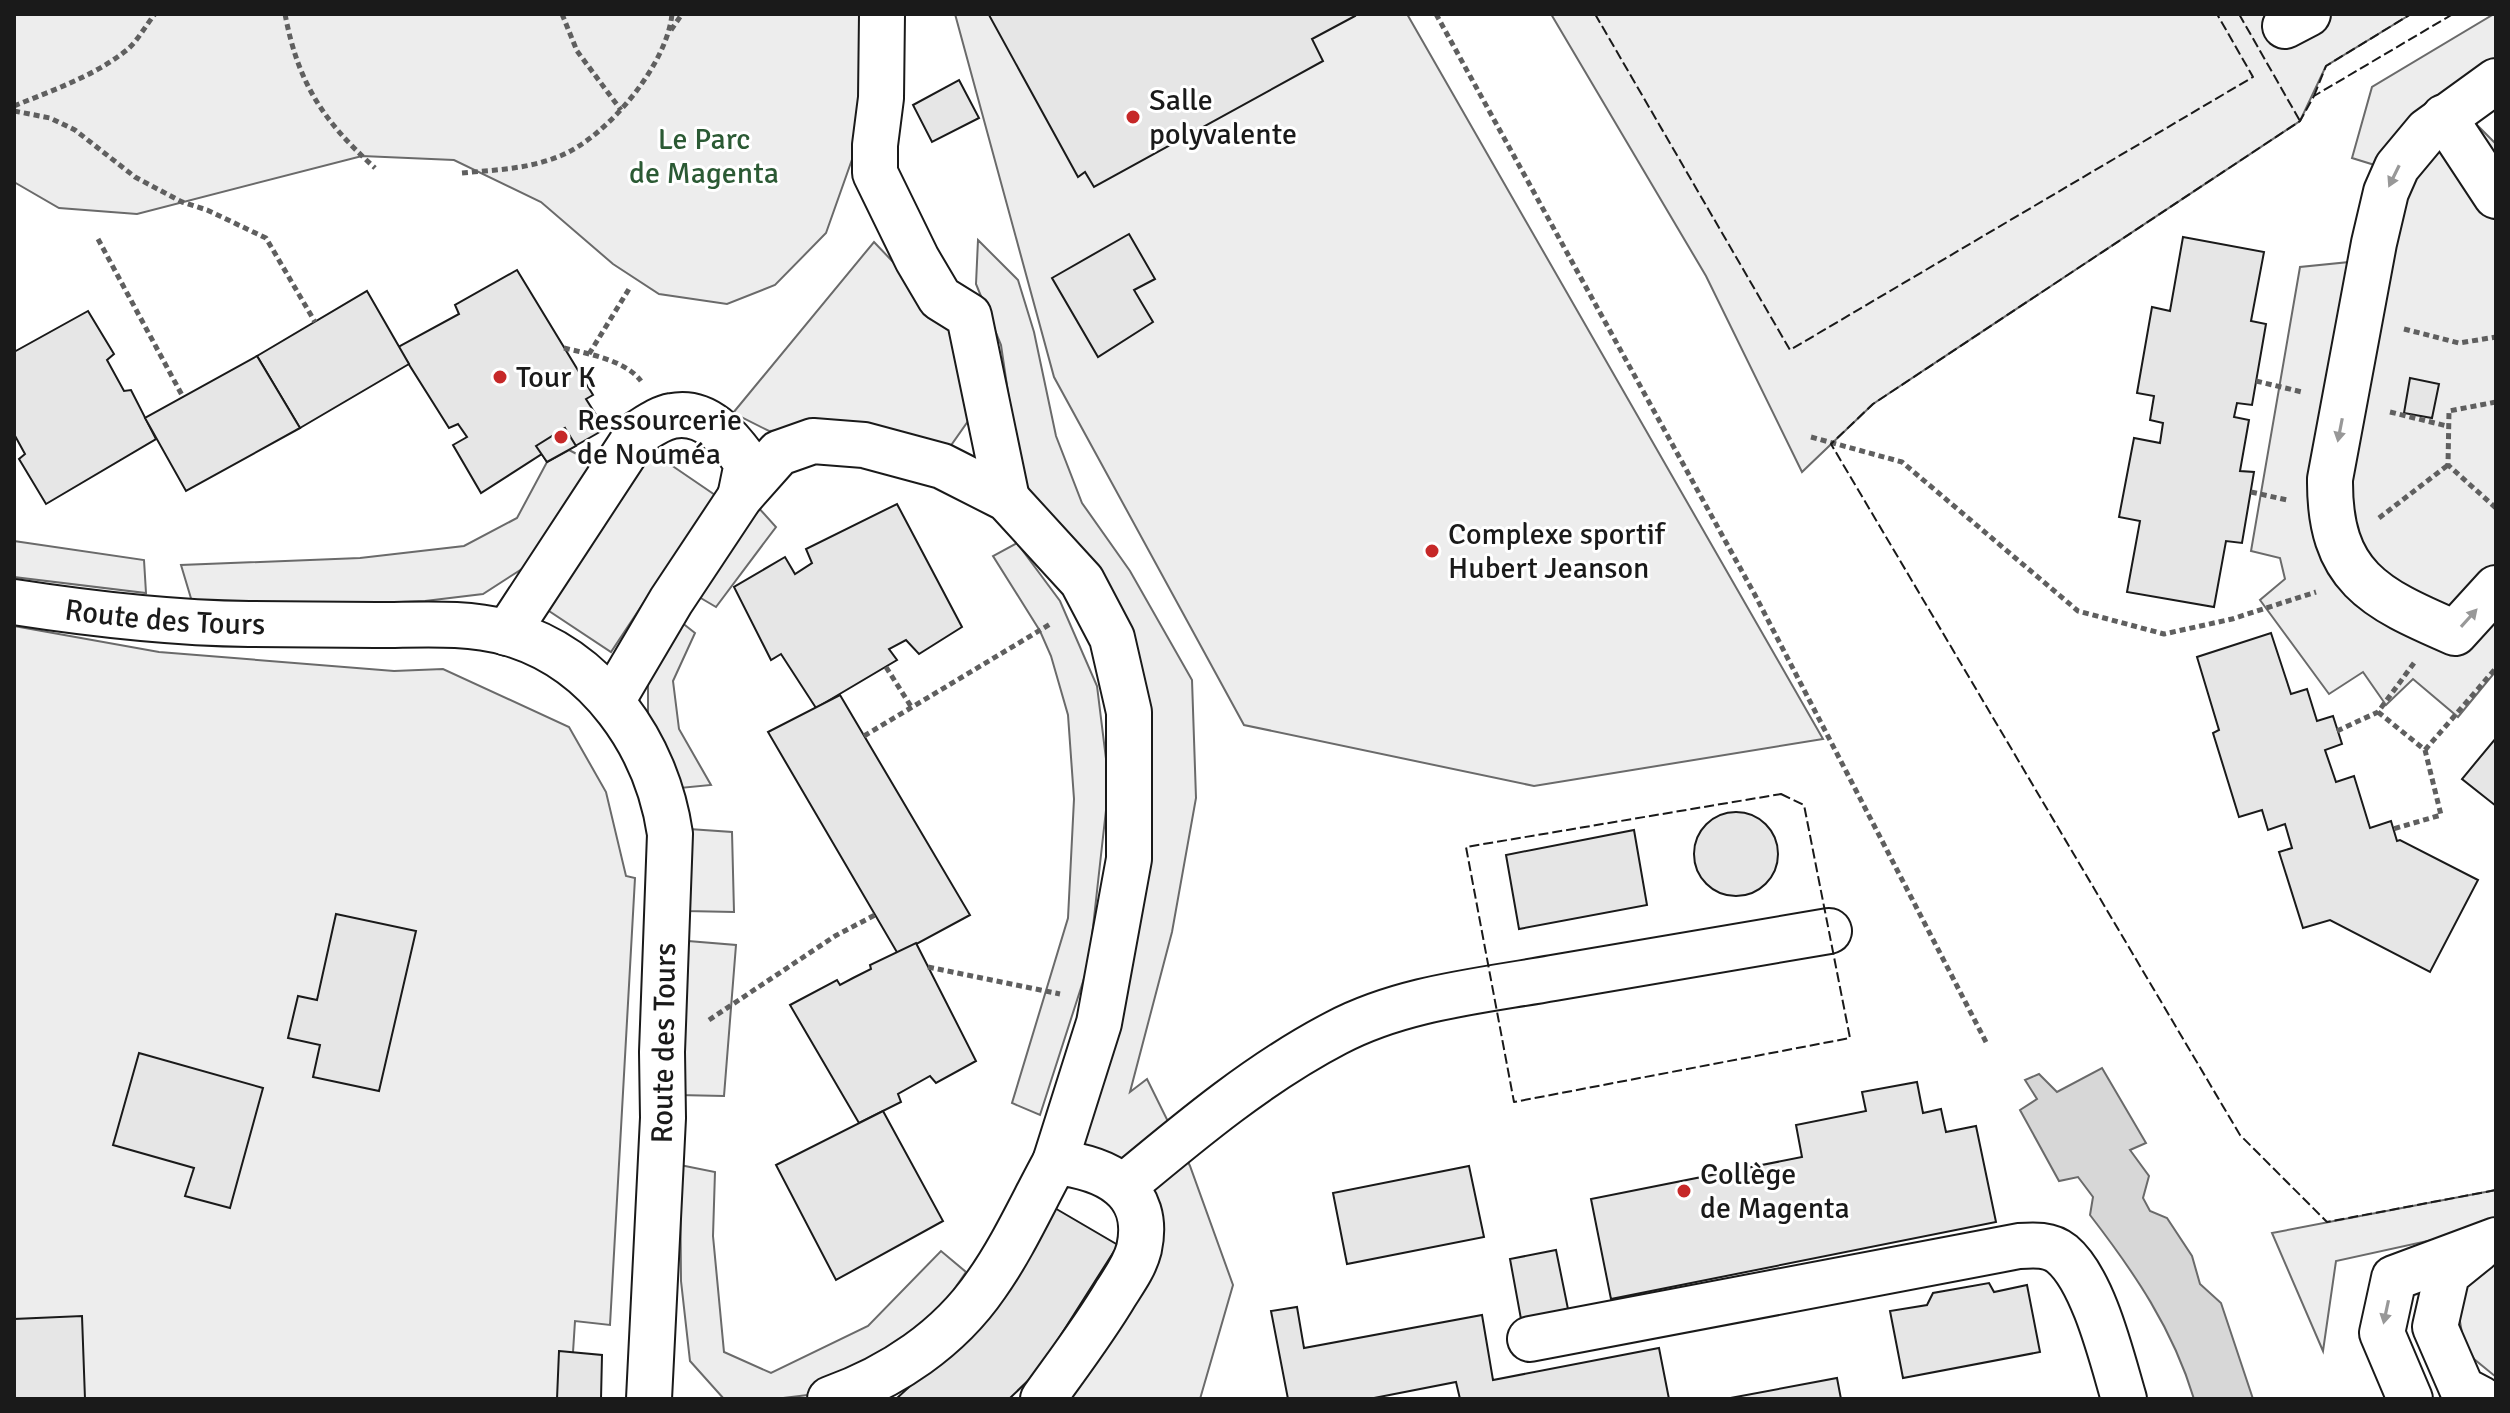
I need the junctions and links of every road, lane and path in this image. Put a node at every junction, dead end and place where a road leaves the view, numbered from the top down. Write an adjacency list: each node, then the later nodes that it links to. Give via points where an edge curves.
1 (155, 14): 10 (path, via 130,47 104,65)
2 (285, 14): 13 (path, via 316,104)
3 (562, 14): 11 (path, via 577,51)
4 (672, 14): 8 (path)
5 (682, 14): 8 (path)
6 (882, 14): 28 (street, via 875,173 940,298 969,316)
7 (1436, 14): 49 (path, via 1755,595)
8 (670, 31): 11 (path)
9 (2496, 81): 12 (street)
10 (14, 109): 19 (path, via 75,130 135,177 266,238)
11 (621, 110): 14 (path, via 561,156)
12 (2444, 117): 15 (street); 18 (street, one-way to 18, via 2411,147 2386,192)
13 (375, 168)
14 (462, 173)
15 (2496, 196)
16 (98, 239): 23 (path)
17 (629, 289): 22 (path)
18 (2360, 318): 20 (path, via 2459,343); 30 (street, one-way to 30, via 2330,488 2342,556)
19 (315, 322)
20 (2496, 337)
21 (564, 348): 22 (path)
22 (589, 354): 25 (path, via 637,375)
23 (183, 397)
24 (2496, 402): 29 (path, via 2449,411 2447,426 2448,465)
25 (670, 416): 27 (street, via 695,415 728,435 747,463); 35 (street, via 638,433)
26 (1811, 437): 30 (path, via 1902,462 2078,611 2164,634 2232,619)
27 (740, 497): 28 (street, via 779,453 813,441 864,445 913,457); 38 (street)
28 (1007, 499): 32 (street, via 1082,581)
29 (2496, 508)
30 (2359, 578): 34 (street, via 2395,606)
31 (2496, 588): 34 (street, one-way to 31, via 2455,633)
32 (1092, 600): 39 (path); 48 (street, via 1112,638 1129,712 1129,859)
33 (14, 602): 35 (street, Route des Tours, via 194,623 454,624)
34 (2440, 626): 40 (path)
35 (507, 633): 38 (street, Route des Tours, via 562,658)
36 (886, 667): 39 (path)
37 (2496, 668): 43 (path)
38 (612, 701): 50 (street, Route des Tours, via 644,750 670,834)
39 (912, 708): 42 (path)
40 (2378, 712): 41 (path); 43 (path)
41 (2337, 731)
42 (864, 736)
43 (2425, 750): 44 (path, via 2441,815)
44 (2393, 829)
45 (875, 915): 50 (path)
46 (1829, 931): 52 (street, via 1447,996 1375,1016 1285,1064)
47 (928, 967): 48 (path)
48 (1103, 1003): 51 (street)
49 (1987, 1044)
50 (662, 1052): 55 (street, Route des Tours)
51 (1055, 1162): 52 (street, via 1078,1164); 56 (street, via 986,1285 960,1317 932,1345)
52 (1124, 1186): 57 (street, via 1137,1204 1140,1223 1133,1265)
53 (2491, 1241): 59 (street, one-way to 59, via 2394,1278 2382,1333); 60 (street, via 2447,1274 2435,1327 2462,1389)
54 (1530, 1339): 58 (street, via 2039,1245 2061,1254 2083,1286 2101,1322)
55 (649, 1399)
56 (830, 1399)
57 (1043, 1399)
58 (2124, 1399)
59 (2410, 1399)
60 (2481, 1399)

